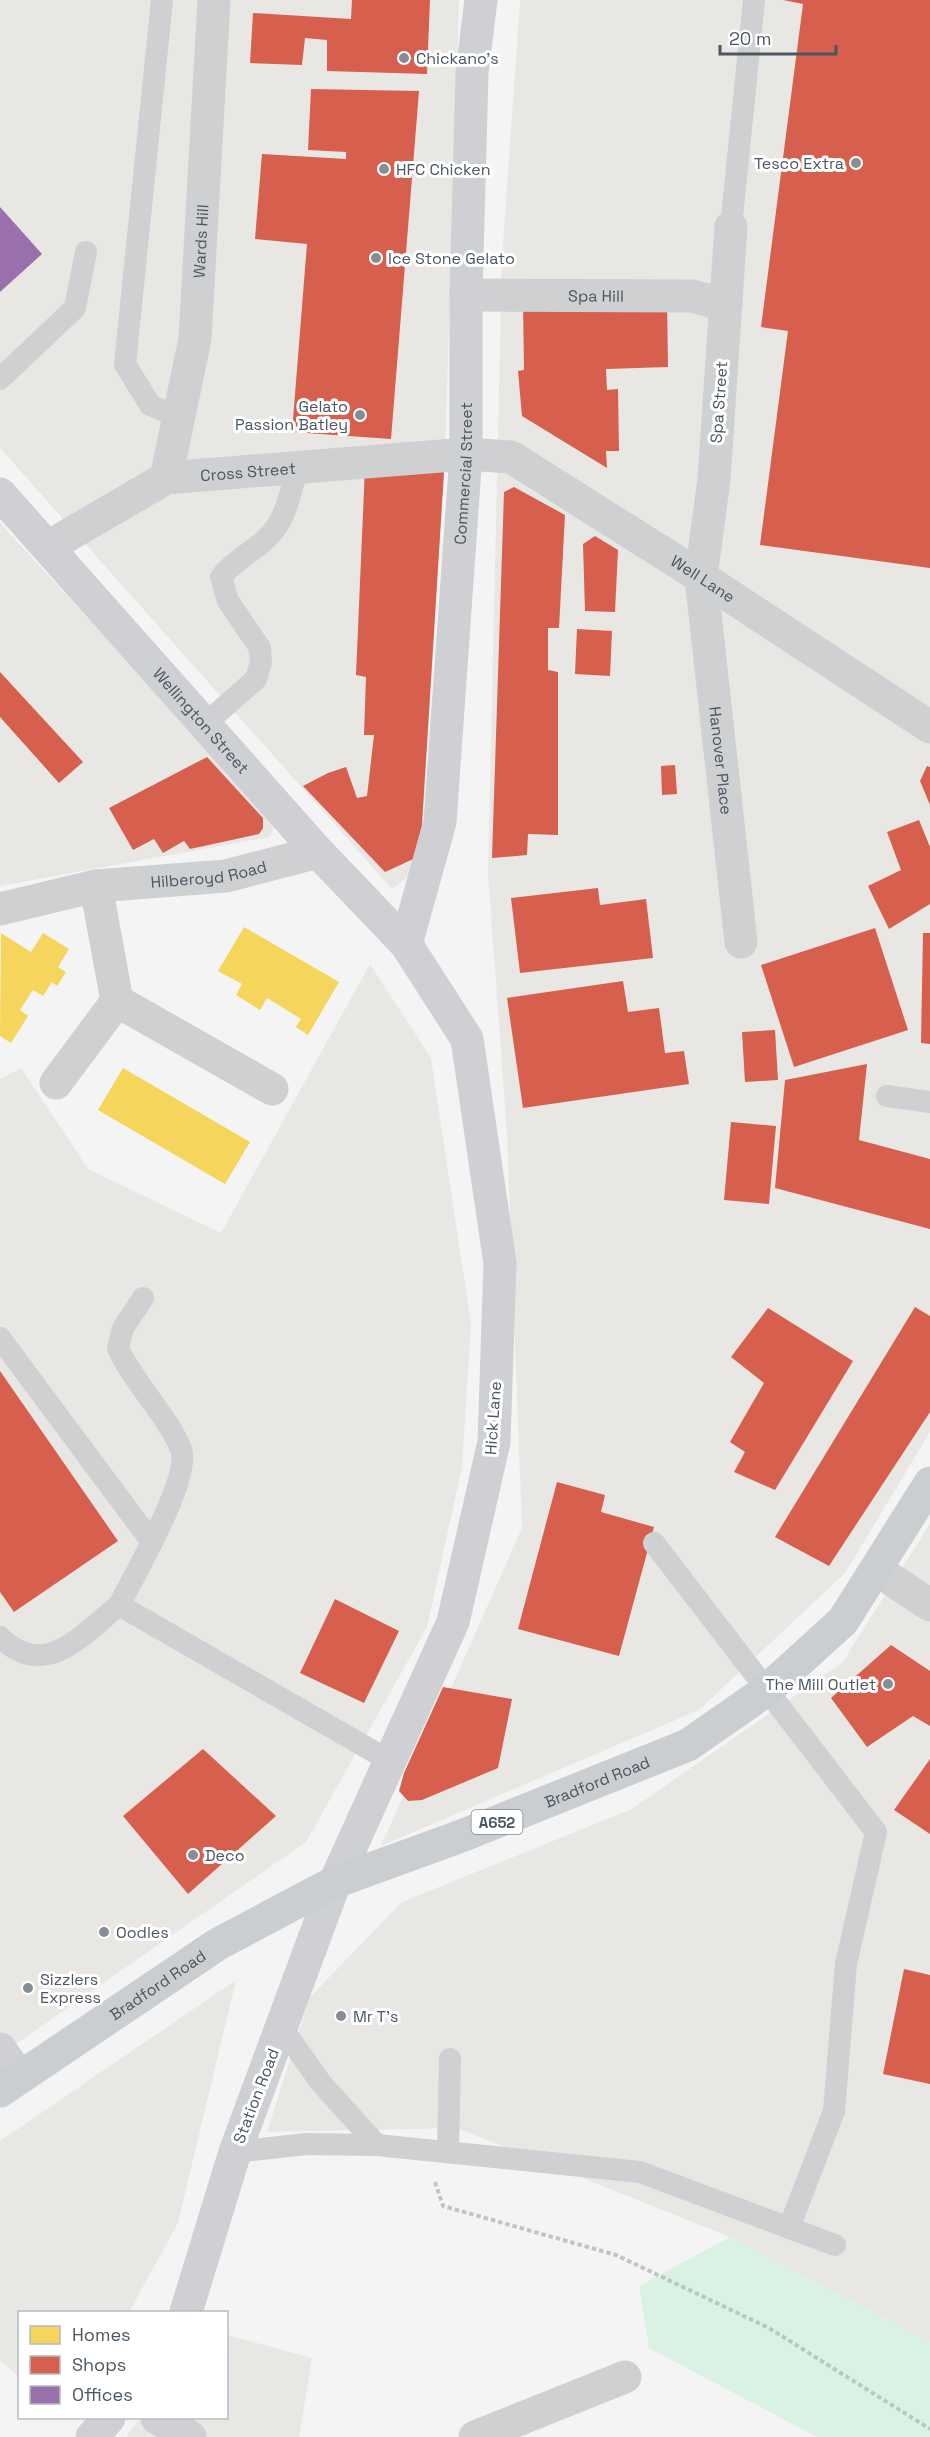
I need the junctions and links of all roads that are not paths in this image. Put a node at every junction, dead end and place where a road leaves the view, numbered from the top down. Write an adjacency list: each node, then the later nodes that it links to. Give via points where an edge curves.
1 (162, 0): 10 (lane, via 125,364 150,405)
2 (214, 0): 10 (street, Wards Hill, via 195,339)
3 (481, 0): 7 (street, Commercial Street, via 472,73)
4 (754, 0): 5 (lane)
5 (731, 227): 8 (street, Spa Street)
6 (86, 252): 9 (lane, via 75,308)
7 (466, 295): 8 (street, Spa Hill, via 692,296); 11 (street, Commercial Street)
8 (726, 305): 16 (street, Spa Street, via 714,480)
9 (0, 379)
10 (178, 417): 13 (street, Wards Hill)
11 (466, 454): 12 (street, Cross Street); 16 (street, Well Lane, via 511,457); 23 (street, Commercial Street, via 440,822)
12 (298, 467): 13 (street, Cross Street); 17 (lane, via 277,526 221,577 228,602 260,648 261,663 256,679)
13 (166, 478): 15 (street, Cross Street)
14 (0, 494): 15 (street, Wellington Street)
15 (48, 547): 17 (street, Wellington Street)
16 (701, 577): 18 (street, Well Lane); 22 (street, Hanover Place)
17 (205, 724): 19 (street, Wellington Street)
18 (930, 727)
19 (318, 852): 20 (street, Hilberoyd Road, via 226,876); 23 (street, Wellington Street)
20 (96, 886): 21 (street, Hilberoyd Road); 24 (street)
21 (0, 909)
22 (741, 942)
23 (406, 944): 39 (street, Hick Lane, via 467,1039 500,1263 494,1442 453,1622)
24 (117, 1001): 25 (street); 26 (street)
25 (56, 1083)
26 (272, 1089)
27 (887, 1096): 28 (lane)
28 (930, 1102)
29 (143, 1298): 32 (lane, via 123,1328 118,1347 173,1434 184,1461 178,1485)
30 (0, 1338): 32 (lane)
31 (930, 1483): 34 (main road, Bradford Road / A652)
32 (151, 1541): 35 (lane)
33 (654, 1543): 38 (lane)
34 (877, 1570): 36 (street); 38 (main road, Bradford Road / A652, via 843,1621)
35 (119, 1605): 37 (lane, via 74,1641 44,1657 11,1648); 39 (lane)
36 (930, 1605)
37 (0, 1637)
38 (767, 1689): 40 (main road, Bradford Road / A652, via 688,1745); 48 (lane, via 876,1832 846,1964 834,2110)
39 (390, 1761): 40 (street, Hick Lane)
40 (335, 1882): 41 (street, Station Road); 44 (main road, Bradford Road / A652, via 218,1944)
41 (282, 2028): 45 (lane, via 321,2083); 46 (street, Station Road)
42 (0, 2049): 44 (street)
43 (450, 2059): 47 (lane)
44 (10, 2084)
45 (377, 2145): 46 (lane, via 306,2144); 47 (lane)
46 (235, 2152): 50 (street, Station Road)
47 (448, 2152): 48 (lane, via 640,2172)
48 (789, 2228): 49 (lane)
49 (835, 2245)
50 (187, 2311)
51 (625, 2377): 56 (street)
52 (108, 2419): 54 (street)
53 (159, 2419): 55 (street)
54 (92, 2437)
55 (189, 2437)
56 (475, 2437)

